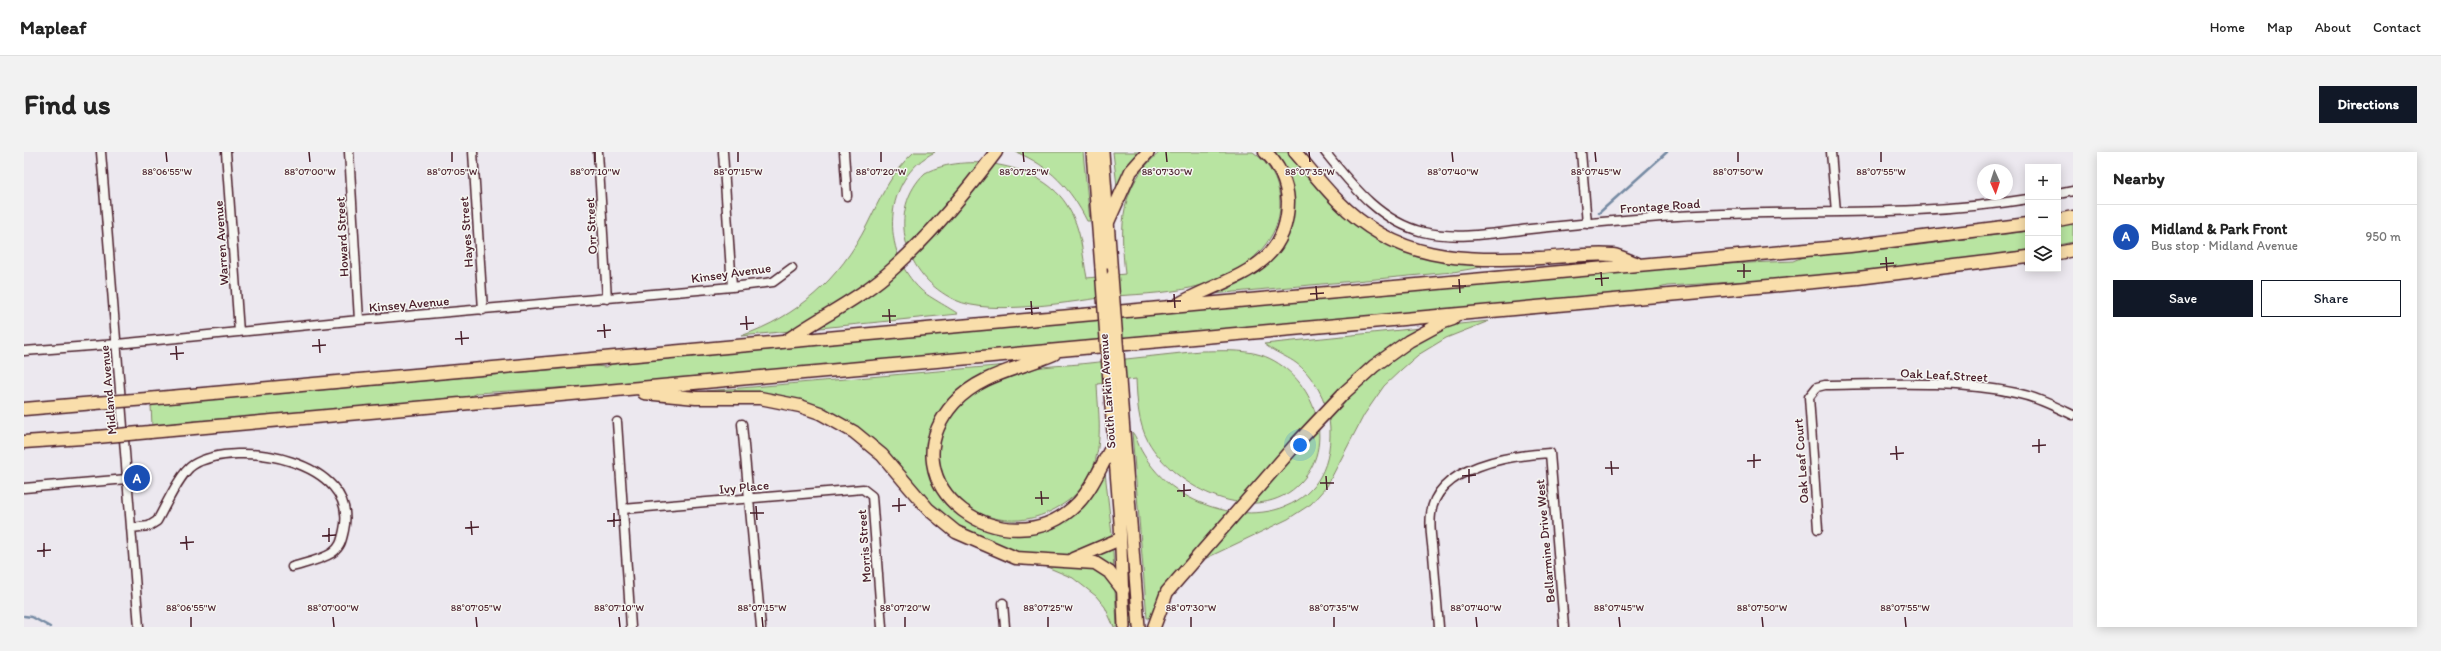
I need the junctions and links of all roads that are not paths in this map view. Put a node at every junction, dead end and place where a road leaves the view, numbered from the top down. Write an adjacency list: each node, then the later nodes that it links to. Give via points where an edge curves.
1 (101, 152): 40 (street, Midland Avenue)
2 (226, 152): 38 (street, Warren Avenue)
3 (349, 152): 37 (street, Howard Street)
4 (473, 152): 35 (street, Hayes Street)
5 (598, 152): 33 (street, Orr Street)
6 (722, 152): 32 (street)
7 (844, 152): 19 (street)
8 (996, 152): 39 (highway, via 962,194 894,268 836,310)
9 (1092, 152): 43 (main road, South Larkin Avenue, bridge, via 1101,268)
10 (1103, 152): 24 (main road, South Larkin Avenue)
11 (1148, 152): 24 (highway, via 1131,170)
12 (1265, 152): 34 (highway, via 1281,172 1288,195 1286,220 1277,242 1250,270)
13 (1295, 152): 30 (highway, via 1352,214 1381,234 1418,250 1445,257 1480,260 1614,255)
14 (1325, 152): 25 (street, Frontage Road, via 1361,194 1382,213 1408,227 1422,231 1468,235)
15 (1581, 152): 25 (street)
16 (1831, 152): 21 (street)
17 (2073, 191): 18 (street)
18 (2061, 193)
19 (847, 196)
20 (2025, 198): 21 (street, Frontage Road, via 1958,208)
21 (1836, 212): 25 (street, Frontage Road, via 1715,214)
22 (2073, 217): 23 (highway)
23 (2061, 219)
24 (1108, 222): 43 (main road, South Larkin Avenue, bridge)
25 (1587, 224)
26 (2025, 224): 30 (highway, via 1909,240)
27 (2073, 250): 28 (highway)
28 (2061, 252)
29 (2025, 257): 36 (highway, via 1858,278)
30 (1641, 265): 34 (highway)
31 (792, 268): 32 (street, Kinsey Avenue, via 773,282)
32 (732, 287): 33 (street, Kinsey Avenue)
33 (607, 299): 35 (street, Kinsey Avenue)
34 (1173, 307): 39 (highway)
35 (483, 310): 37 (street, Kinsey Avenue)
36 (1476, 312): 41 (highway); 71 (highway, via 1444,322 1409,341 1374,366 1344,393 1167,592)
37 (359, 320): 38 (street, Kinsey Avenue)
38 (239, 332): 40 (street, Kinsey Avenue)
39 (785, 342): 46 (highway, bridge)
40 (117, 344): 42 (street, Kinsey Avenue); 52 (street, Midland Avenue)
41 (1061, 350): 44 (highway); 51 (highway, via 986,380 955,402 946,414 934,441 934,464 941,486 954,504 975,519 1017,529 1035,526 1050,522 1077,503 1088,490)
42 (24, 351)
43 (1115, 380): 51 (main road, South Larkin Avenue); 70 (main road, South Larkin Avenue)
44 (615, 390): 50 (highway, bridge); 60 (highway, via 696,398 760,398 820,413 854,432 878,451 928,509 956,532 1016,558 1042,561)
45 (1811, 392): 47 (street, Oak Leaf Street, via 1825,384 1926,384 1987,389 2042,400); 58 (street, Oak Leaf Court, via 1809,397)
46 (24, 409)
47 (2073, 414)
48 (617, 422): 56 (street)
49 (742, 424): 55 (street)
50 (24, 442)
51 (1114, 443): 59 (main road, South Larkin Avenue)
52 (127, 479): 53 (street); 57 (street, Midland Avenue)
53 (24, 488)
54 (867, 490): 55 (street, Ivy Place); 67 (street, Morris Street, via 872,496)
55 (750, 499): 56 (street, Ivy Place); 66 (street)
56 (623, 509): 65 (street)
57 (131, 528): 61 (street, via 150,526 157,521 191,466 208,458 222,454 291,461 316,471 332,485 344,503 347,517 340,546 332,553); 64 (street, Midland Avenue)
58 (1818, 529)
59 (1120, 539): 60 (highway); 62 (main road, South Larkin Avenue)
60 (1072, 560): 62 (highway, via 1101,566)
61 (292, 567)
62 (1123, 590): 69 (main road, South Larkin Avenue)
63 (1003, 603): 68 (street)
64 (139, 627)
65 (631, 627)
66 (761, 627)
67 (882, 627)
68 (1005, 627)
69 (1124, 627)
70 (1139, 627)
71 (1154, 627)
72 (1439, 627): 73 (street, Bellarmine Drive West, via 1431,512 1444,485 1461,474 1508,458 1550,453)
73 (1564, 627)

